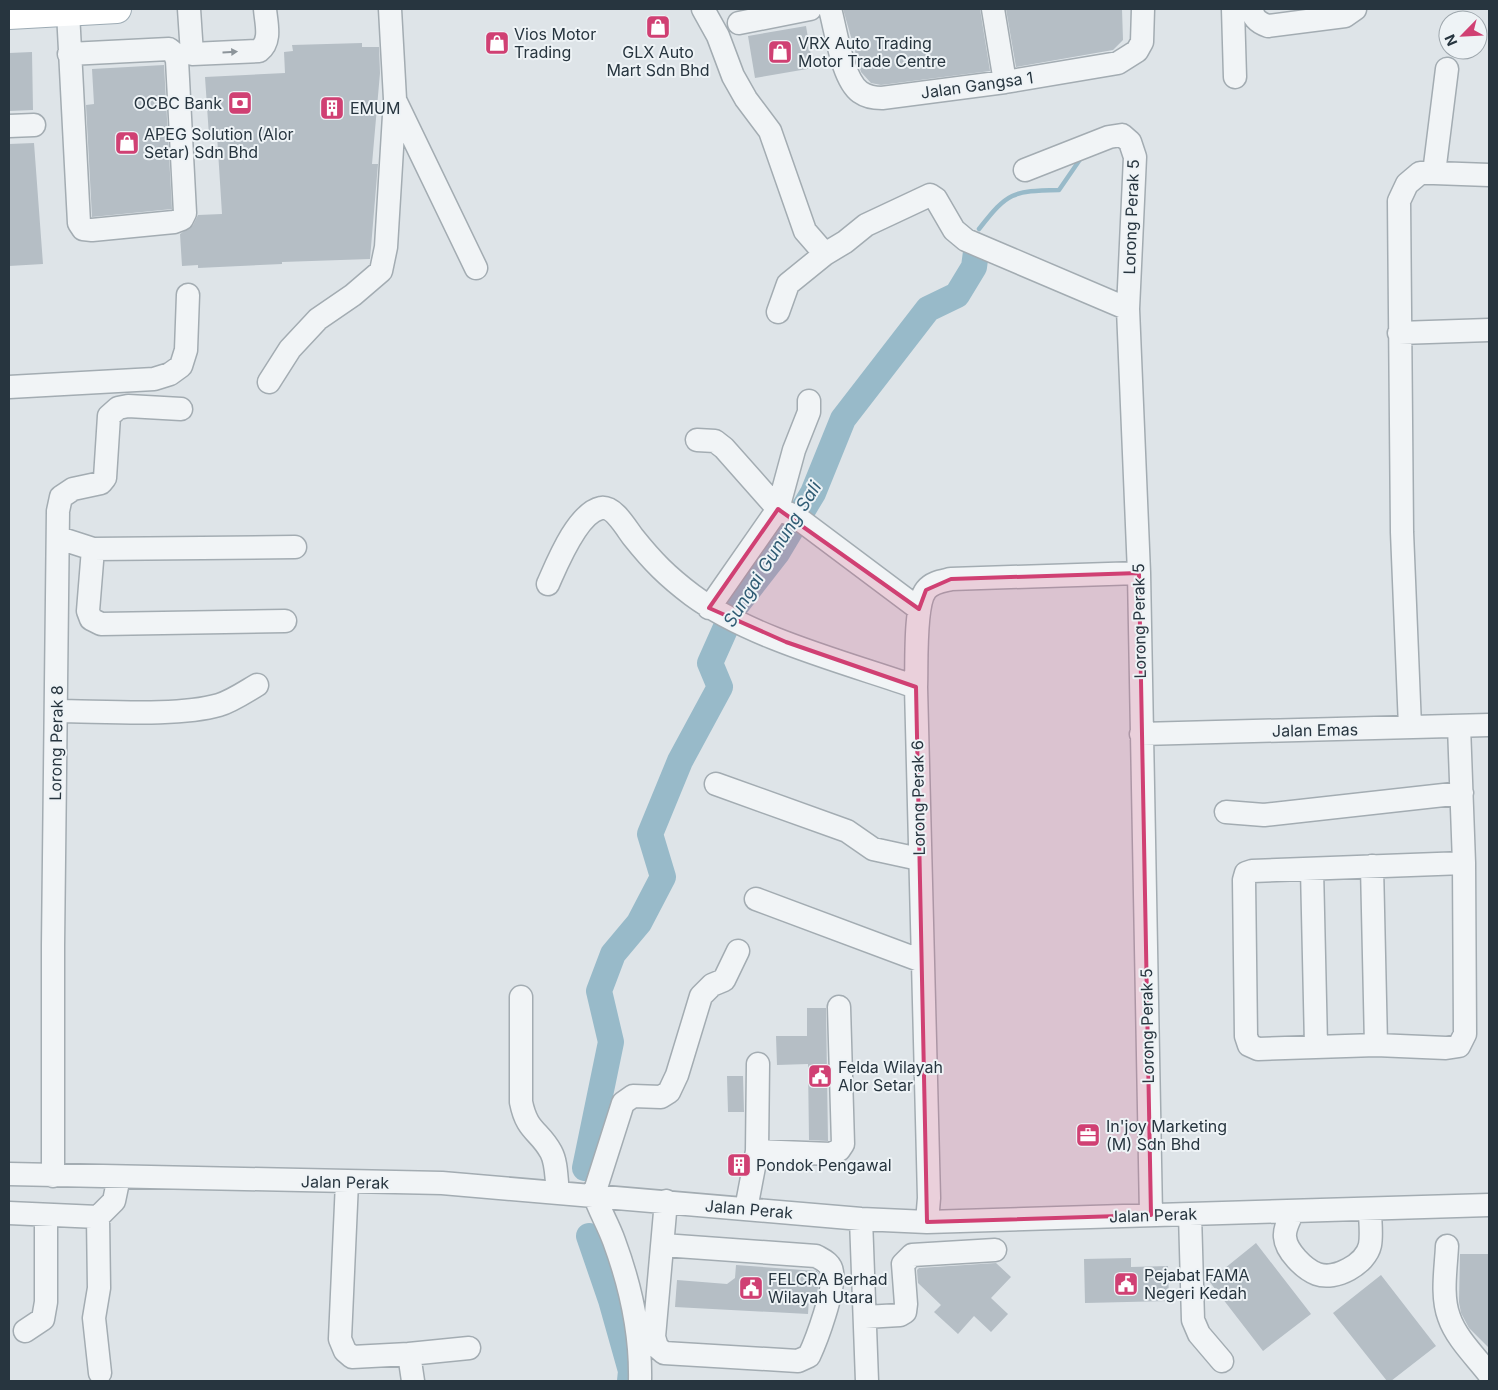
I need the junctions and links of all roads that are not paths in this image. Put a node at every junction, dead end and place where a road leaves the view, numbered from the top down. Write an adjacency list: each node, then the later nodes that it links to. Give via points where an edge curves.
1 (117, 9): 13 (main road)
2 (189, 9): 17 (street)
3 (265, 9): 17 (street, one-way to 3, via 259,51 267,40)
4 (390, 9): 21 (street)
5 (702, 9): 28 (street, via 718,36 733,76 770,131 805,231)
6 (810, 9): 15 (street)
7 (830, 9): 20 (street, Jalan Gangsa 1, via 846,73 859,92 868,97 882,98)
8 (993, 9): 20 (street)
9 (1143, 9): 20 (street, Jalan Gangsa 1, via 1142,42 1128,58)
10 (1233, 9): 19 (street)
11 (1252, 9): 12 (street, via 1259,22 1268,26 1345,16)
12 (1355, 9)
13 (68, 12): 14 (main road); 16 (street)
14 (9, 15)
15 (739, 24)
16 (70, 54): 16 (street, via 79,223 83,229 182,219 185,212 177,60 174,53 169,50)
17 (192, 54): 27 (street)
18 (1446, 69): 25 (street)
19 (1234, 77)
20 (1005, 82)
21 (395, 99): 29 (street); 35 (street, via 386,247 381,271 354,295 318,318 290,349)
22 (34, 125): 23 (street)
23 (9, 126)
24 (1025, 170): 31 (street, Lorong Perak 5, via 1109,136 1122,135 1130,142 1135,164)
25 (1434, 173): 26 (street); 34 (street, via 1420,173 1407,184 1399,201)
26 (1489, 175)
27 (199, 193)
28 (825, 254): 31 (street, via 866,225 930,195 936,199 954,230 966,240); 32 (street, via 788,284)
29 (476, 268)
30 (188, 295): 36 (street, via 186,350 181,366 170,374 154,379)
31 (1128, 309): 44 (street, Lorong Perak 5)
32 (778, 312)
33 (1489, 330): 34 (street)
34 (1399, 333): 54 (street, via 1402,532)
35 (269, 382)
36 (9, 387)
37 (809, 401): 40 (street, via 794,450)
38 (180, 409): 41 (street, Lorong Perak 8, via 128,406 118,408 109,416 106,478 101,483 73,489 61,497 58,511)
39 (697, 440): 40 (street, via 715,442 724,448)
40 (793, 517): 46 (street); 47 (street)
41 (60, 538): 43 (street); 51 (street, Lorong Perak 8)
42 (295, 547): 43 (street)
43 (93, 550): 48 (street, via 88,611 91,619 101,624)
44 (1139, 574): 46 (street, Lorong Perak 6, via 951,579 926,590); 55 (street, Lorong Perak 5)
45 (548, 584): 47 (street, via 567,540 591,512 607,508 656,566)
46 (919, 609): 50 (street, Lorong Perak 6)
47 (726, 615): 50 (street, via 786,642)
48 (286, 621)
49 (257, 685): 51 (street, via 209,707 174,711)
50 (916, 688): 59 (street, Lorong Perak 6)
51 (57, 711): 73 (street, Lorong Perak 8)
52 (1489, 725): 53 (street, Jalan Emas)
53 (1459, 726): 54 (street, Jalan Emas); 57 (street)
54 (1410, 727): 55 (street, Jalan Emas)
55 (1141, 734): 85 (street, Lorong Perak 5)
56 (716, 784): 59 (street, via 846,831 873,849)
57 (1462, 794): 58 (street, via 1264,815); 60 (street)
58 (1226, 812)
59 (920, 859): 65 (street, Lorong Perak 6)
60 (1464, 863): 61 (street); 69 (street, via 1465,1034 1459,1046 1446,1048)
61 (1372, 866): 62 (street); 69 (street)
62 (1312, 868): 68 (street); 68 (street, via 1246,873 1246,1036 1249,1045 1258,1049)
63 (756, 899): 65 (street)
64 (738, 951): 77 (street, via 724,980 712,985 701,996 669,1092 661,1097 633,1096 623,1103)
65 (922, 961): 89 (street, Lorong Perak 6)
66 (522, 997): 76 (street, via 521,1102 528,1125 551,1152)
67 (838, 1007): 71 (street, via 843,1144 831,1154)
68 (1316, 1045): 69 (street)
69 (1376, 1045)
70 (758, 1064): 71 (street)
71 (757, 1151): 80 (street)
72 (9, 1174): 73 (street, Jalan Perak)
73 (53, 1176): 74 (street, Jalan Perak)
74 (120, 1178): 75 (street, Jalan Perak); 87 (street, via 114,1201)
75 (347, 1182): 76 (street, Jalan Perak, via 442,1182); 96 (street, via 340,1339 352,1357)
76 (558, 1191): 77 (street, Jalan Perak)
77 (594, 1194): 78 (street, Jalan Perak); 102 (street, via 630,1290 641,1354)
78 (666, 1201): 80 (street, Jalan Perak); 90 (street)
79 (1489, 1205): 81 (street, Jalan Perak)
80 (746, 1209): 88 (street, Jalan Perak)
81 (1370, 1210): 82 (street, Jalan Perak); 82 (street, via 1370,1246 1365,1255 1358,1264 1330,1276 1317,1274 1301,1264 1289,1250 1284,1238)
82 (1293, 1211): 84 (street, Jalan Perak)
83 (9, 1213): 86 (street)
84 (1190, 1214): 85 (street, Jalan Perak); 98 (street, via 1193,1320)
85 (1151, 1215): 89 (street, Jalan Perak)
86 (46, 1216): 87 (street); 94 (street, via 44,1320)
87 (98, 1217): 99 (street, via 99,1288 94,1318)
88 (862, 1219): 89 (street, Jalan Perak); 93 (street)
89 (927, 1222)
90 (663, 1245): 90 (street, via 654,1337 664,1354 798,1360 810,1356 832,1286 832,1271 827,1262 816,1256)
91 (1447, 1246): 97 (street, via 1448,1316)
92 (995, 1250): 93 (street, via 912,1255 903,1264 905,1312)
93 (865, 1316): 103 (street)
94 (25, 1331)
95 (470, 1348): 96 (street)
96 (409, 1354): 101 (street)
97 (1482, 1354): 100 (street)
98 (1222, 1361)
99 (100, 1373)
100 (1489, 1374)
101 (412, 1381)
102 (640, 1381)
103 (867, 1381)

